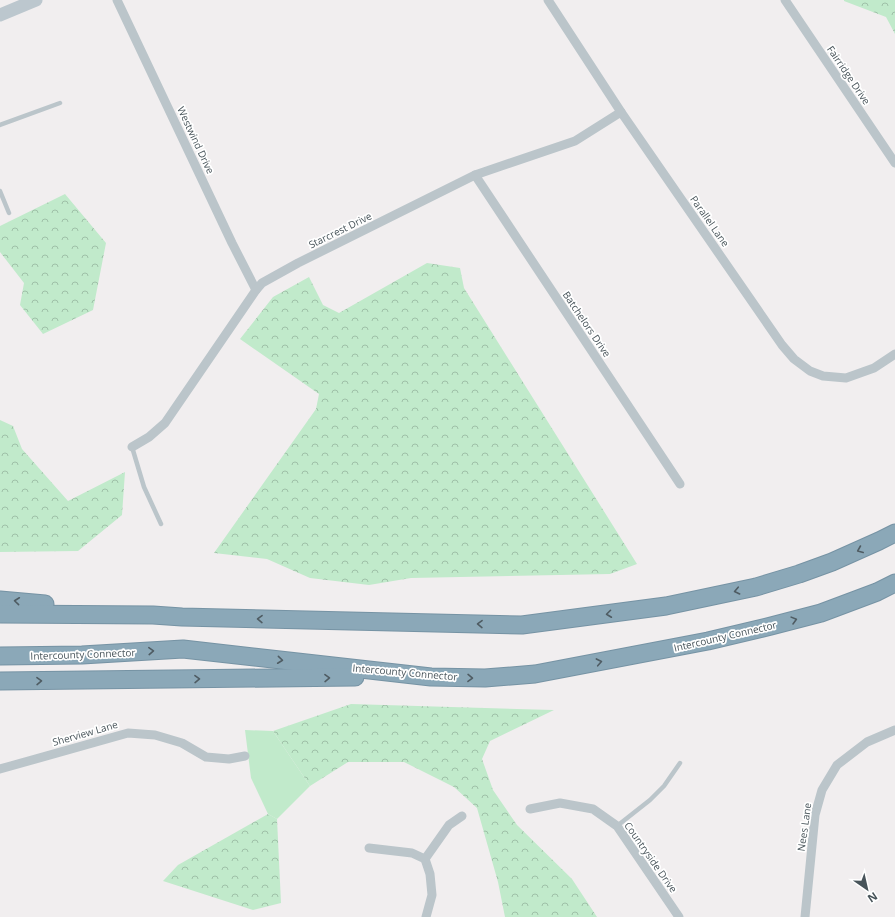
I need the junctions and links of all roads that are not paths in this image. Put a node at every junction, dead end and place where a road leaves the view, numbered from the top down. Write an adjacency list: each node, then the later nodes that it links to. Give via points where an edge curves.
1 (36, 0): 5 (main road)
2 (116, 0): 13 (street, Westwind Drive)
3 (548, 0): 7 (street, Parallel Lane)
4 (785, 0): 9 (street, Fairridge Drive)
5 (0, 15)
6 (60, 103): 8 (lane)
7 (621, 112): 10 (street, Starcrest Drive, via 575,141); 14 (street, Parallel Lane, via 794,359 810,371 823,376 846,378 874,368)
8 (0, 125)
9 (895, 163)
10 (475, 175): 13 (street, Starcrest Drive, via 298,263 262,283); 16 (street, Batchelors Drive)
11 (0, 191): 12 (lane)
12 (9, 213)
13 (256, 290): 15 (street, Starcrest Drive, via 165,423)
14 (895, 354)
15 (132, 447): 17 (lane, via 144,487)
16 (680, 484)
17 (162, 524)
18 (895, 533): 22 (highway, one-way to 22, via 832,562 756,587 666,606 522,625)
19 (895, 583): 24 (highway, Intercounty Connector, one-way to 19, via 485,678 535,674 708,641 821,613)
20 (0, 600): 22 (highway, one-way to 20)
21 (0, 614): 22 (highway)
22 (153, 615)
23 (0, 656): 24 (highway, Intercounty Connector, one-way to 24, via 82,655 183,649)
24 (431, 677): 25 (highway, one-way to 24)
25 (0, 681)
26 (895, 730): 37 (street, Nees Lane, via 867,742 837,765 822,790 815,815)
27 (245, 756): 29 (street, Sherview Lane, via 229,759 206,758 182,743 155,735 128,733)
28 (680, 763): 32 (lane, via 664,786)
29 (0, 769)
30 (530, 809): 32 (street, Countryside Drive, via 560,803 593,809)
31 (462, 816): 34 (street, via 449,825)
32 (618, 826): 36 (street, Countryside Drive)
33 (369, 848): 34 (street, via 412,853)
34 (425, 859): 35 (street, via 430,874 432,895)
35 (426, 917)
36 (679, 917)
37 (805, 917)

